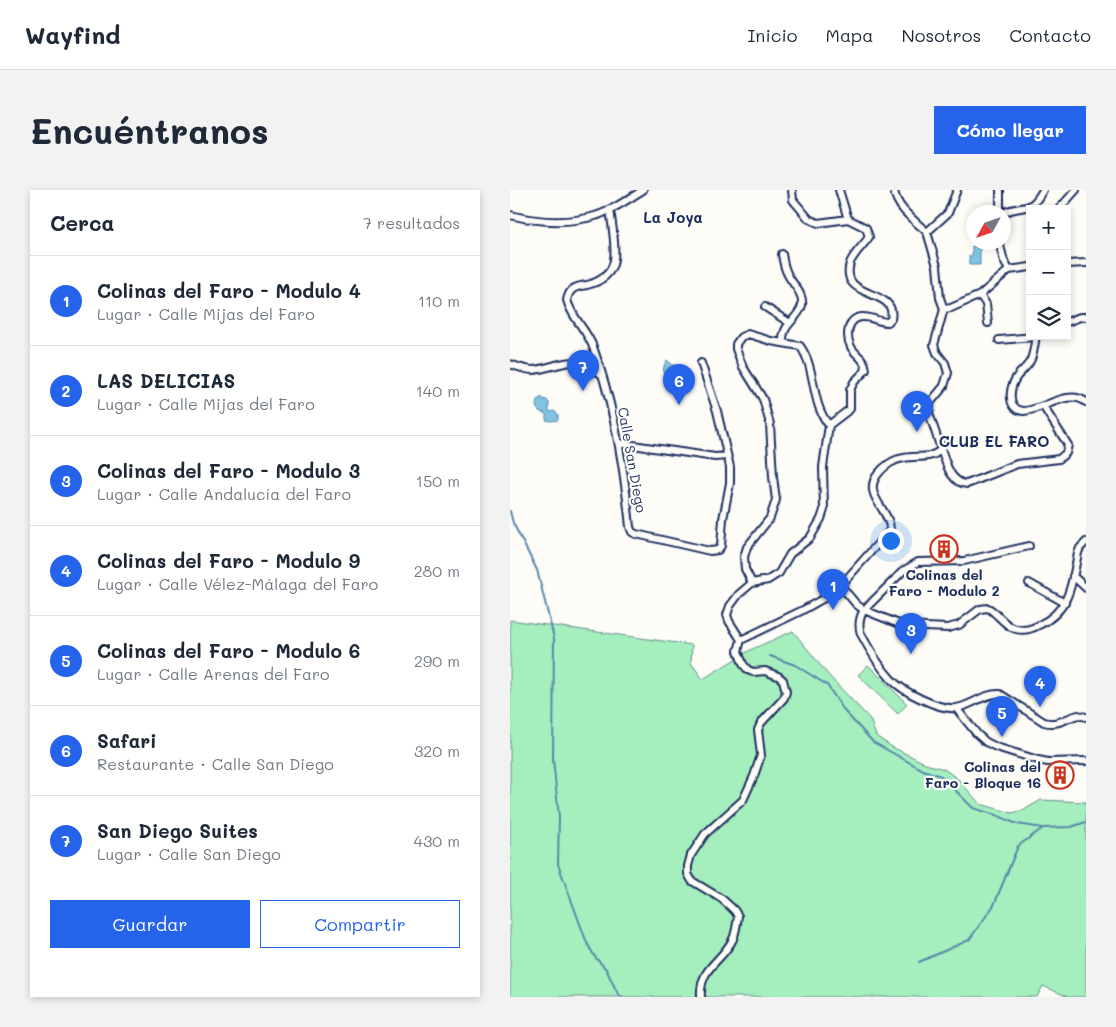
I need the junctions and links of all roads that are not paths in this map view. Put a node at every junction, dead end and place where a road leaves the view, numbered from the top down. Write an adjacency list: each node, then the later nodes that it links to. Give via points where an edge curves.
1 (643, 190): 11 (street)
2 (792, 190): 14 (street, via 793,200 809,219 822,223)
3 (839, 190): 14 (street)
4 (894, 190): 15 (street, via 903,209)
5 (957, 190): 15 (street, via 948,213)
6 (1000, 190): 9 (street)
7 (1043, 190): 12 (street, via 1030,207)
8 (1076, 190): 10 (street)
9 (1000, 205)
10 (1063, 205)
11 (610, 209): 13 (street, via 595,216 550,222); 35 (street, Calle San Diego, via 614,262 604,278 577,287 567,300 589,338)
12 (1011, 212)
13 (510, 215)
14 (848, 219): 38 (street, via 866,228 869,235 851,260 850,281 856,288 884,301 892,316 885,322 862,316 851,321 850,345 864,361 866,370 850,390 850,409)
15 (927, 232): 24 (street)
16 (1001, 250): 21 (street)
17 (782, 254): 27 (street, via 786,271 802,300 800,309)
18 (1086, 263): 19 (street)
19 (1071, 264)
20 (1026, 268): 21 (street)
21 (1009, 270): 22 (street)
22 (980, 295): 24 (street); 28 (street, via 986,304)
23 (765, 307): 27 (street)
24 (944, 309): 40 (street, via 934,345 948,373 944,386 932,399 929,408)
25 (1086, 317): 26 (street)
26 (1071, 320)
27 (790, 322): 32 (street, via 783,332)
28 (988, 323)
29 (1026, 338): 30 (street)
30 (999, 340)
31 (1035, 340): 37 (street, via 1029,363 1011,388 1011,399 1013,405 1021,410)
32 (783, 342): 38 (street, via 796,344 803,350 816,401); 45 (street, via 748,334 736,344 744,367 763,399 770,424 776,500 770,518 751,539 745,552 745,569)
33 (701, 363): 41 (street, Calle San Diego)
34 (510, 364): 35 (street, via 534,370 578,362)
35 (601, 374): 39 (street, Calle San Diego)
36 (1086, 402): 37 (street, via 1071,397)
37 (1043, 406): 40 (street, via 1068,445 1066,453 1059,458 1017,464 967,484 953,476)
38 (829, 425): 45 (street, via 823,467 824,510 820,519 810,538 790,554 779,573 768,580)
39 (619, 443): 41 (street); 41 (street, Calle San Diego, via 632,532 710,551 721,546 730,484)
40 (941, 450): 47 (street, via 934,456 895,460 876,476 872,489 889,521 890,530)
41 (727, 456)
42 (1086, 542): 44 (street, via 1080,548)
43 (1029, 546): 50 (street, via 964,561 918,562 904,571)
44 (1073, 576): 48 (street); 49 (street)
45 (752, 583): 51 (street, via 734,600 727,615)
46 (1029, 583): 49 (street)
47 (841, 586): 50 (street); 51 (street, via 803,610)
48 (1086, 588)
49 (1065, 603): 50 (street, via 1044,623 1019,630 1009,626 988,608 980,609 959,625 948,628 904,626)
50 (864, 610): 52 (street, via 859,622 861,634 892,681 930,703)
51 (741, 640): 55 (street, via 738,651 748,670 778,676 783,680 786,692 758,730 760,755 743,800 705,834 691,855 688,874 692,881 722,899 738,916 732,940 702,979)
52 (956, 708): 53 (street, via 996,694 1050,724 1078,715); 54 (street, via 977,734 996,747 1048,762)
53 (1086, 717)
54 (1086, 761)
55 (701, 997)

